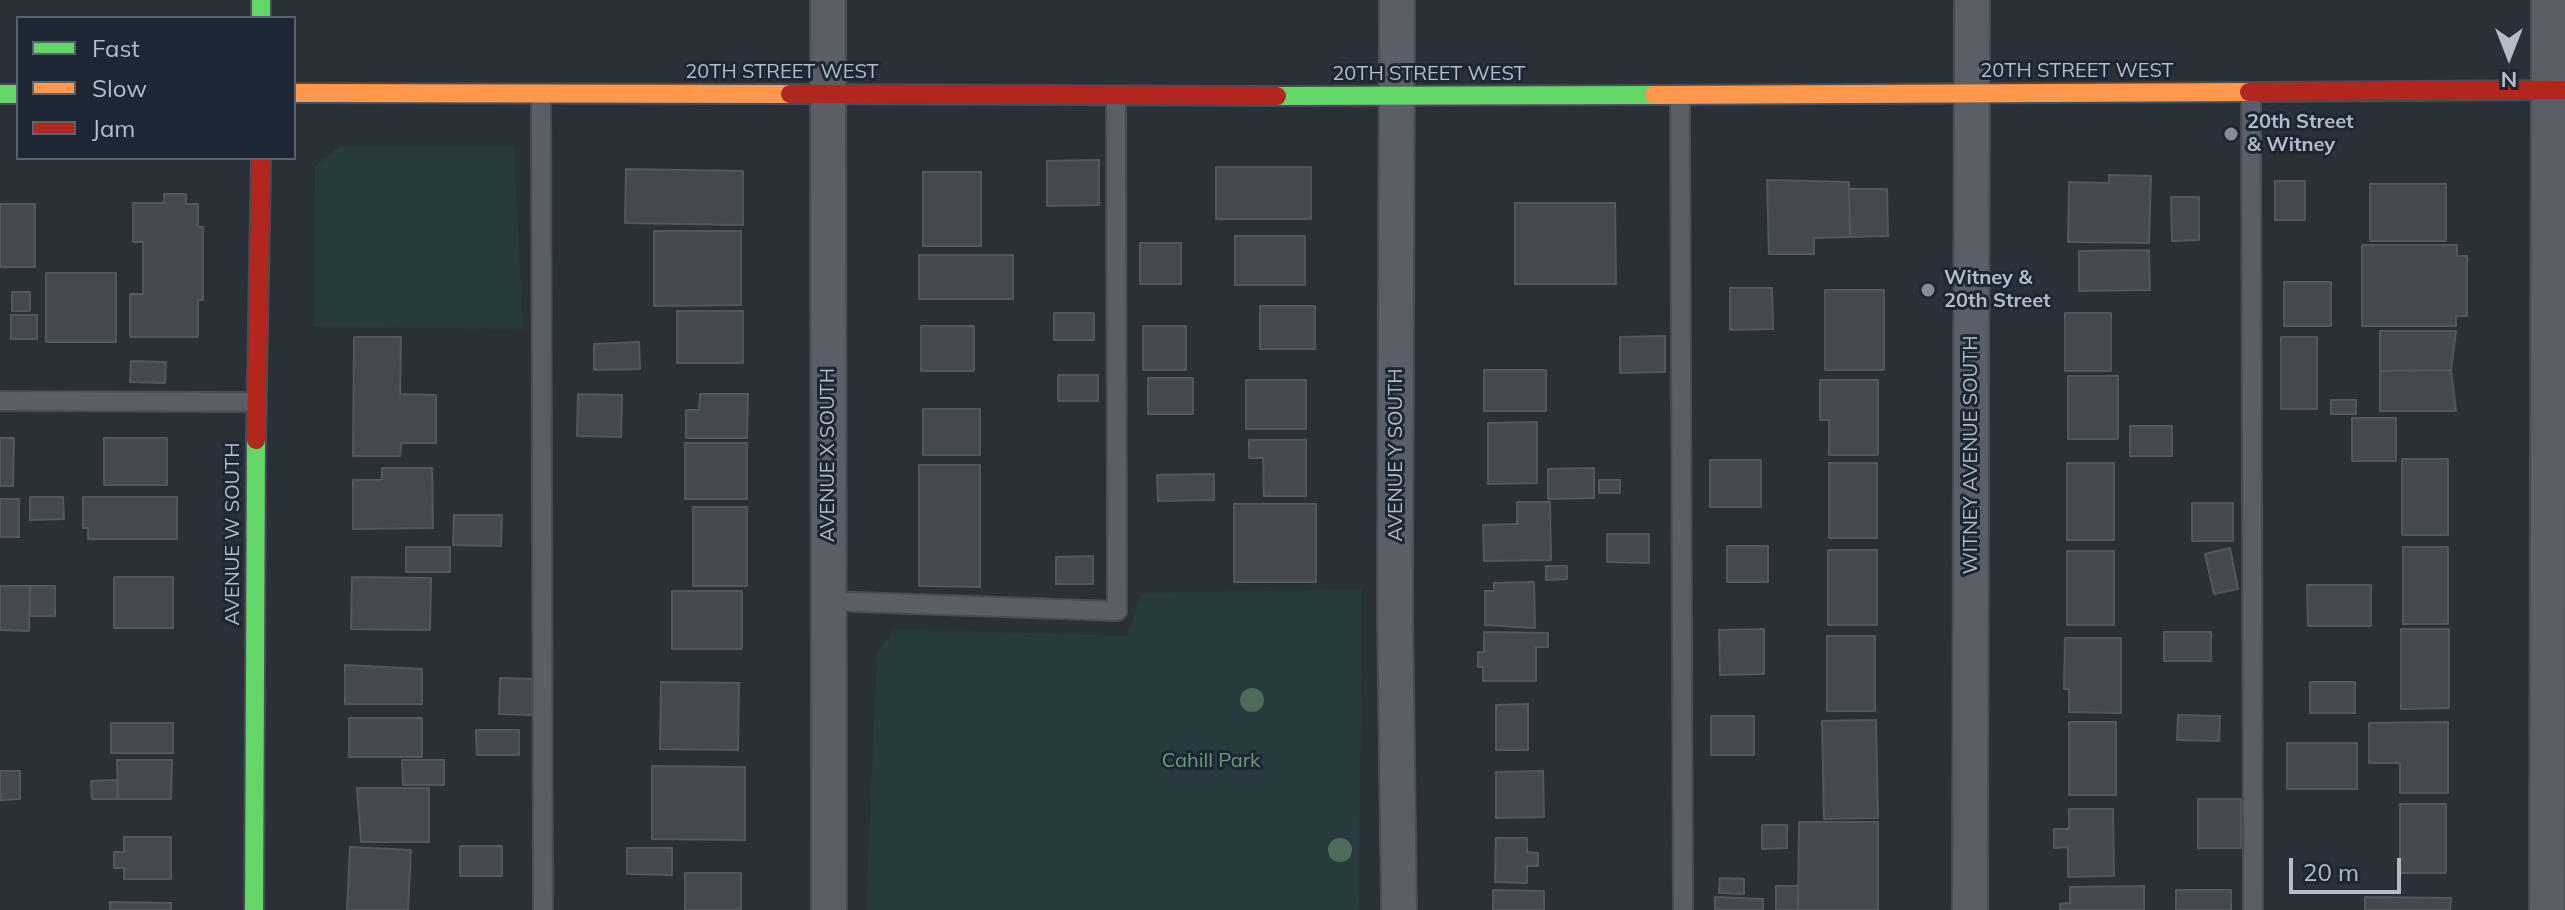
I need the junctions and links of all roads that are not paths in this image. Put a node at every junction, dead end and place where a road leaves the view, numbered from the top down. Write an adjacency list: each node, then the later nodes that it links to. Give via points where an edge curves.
1 (828, 0): 9 (street, AVENUE X SOUTH)
2 (1397, 0): 12 (street, AVENUE Y SOUTH)
3 (1972, 0): 10 (street, WITNEY AVENUE SOUTH)
4 (2549, 0): 5 (street)
5 (2557, 90): 6 (street, 20TH STREET WEST); 25 (street)
6 (2251, 92): 10 (street, 20TH STREET WEST); 24 (lane)
7 (296, 93): 8 (street, 20TH STREET WEST)
8 (541, 94): 9 (street, 20TH STREET WEST); 19 (lane)
9 (827, 94): 11 (street, 20TH STREET WEST); 17 (street, AVENUE X SOUTH)
10 (1973, 94): 13 (street, 20TH STREET WEST); 23 (street, WITNEY AVENUE SOUTH)
11 (1116, 96): 12 (street, 20TH STREET WEST); 17 (lane, via 1117,611)
12 (1399, 96): 13 (street, 20TH STREET WEST); 21 (street, AVENUE Y SOUTH)
13 (1680, 96): 22 (lane)
14 (261, 160): 16 (street, AVENUE W SOUTH)
15 (0, 401): 16 (lane)
16 (256, 402): 18 (street, AVENUE W SOUTH)
17 (828, 601): 20 (street, AVENUE X SOUTH)
18 (254, 910)
19 (543, 910)
20 (829, 910)
21 (1399, 910)
22 (1683, 910)
23 (1970, 910)
24 (2253, 910)
25 (2547, 910)

